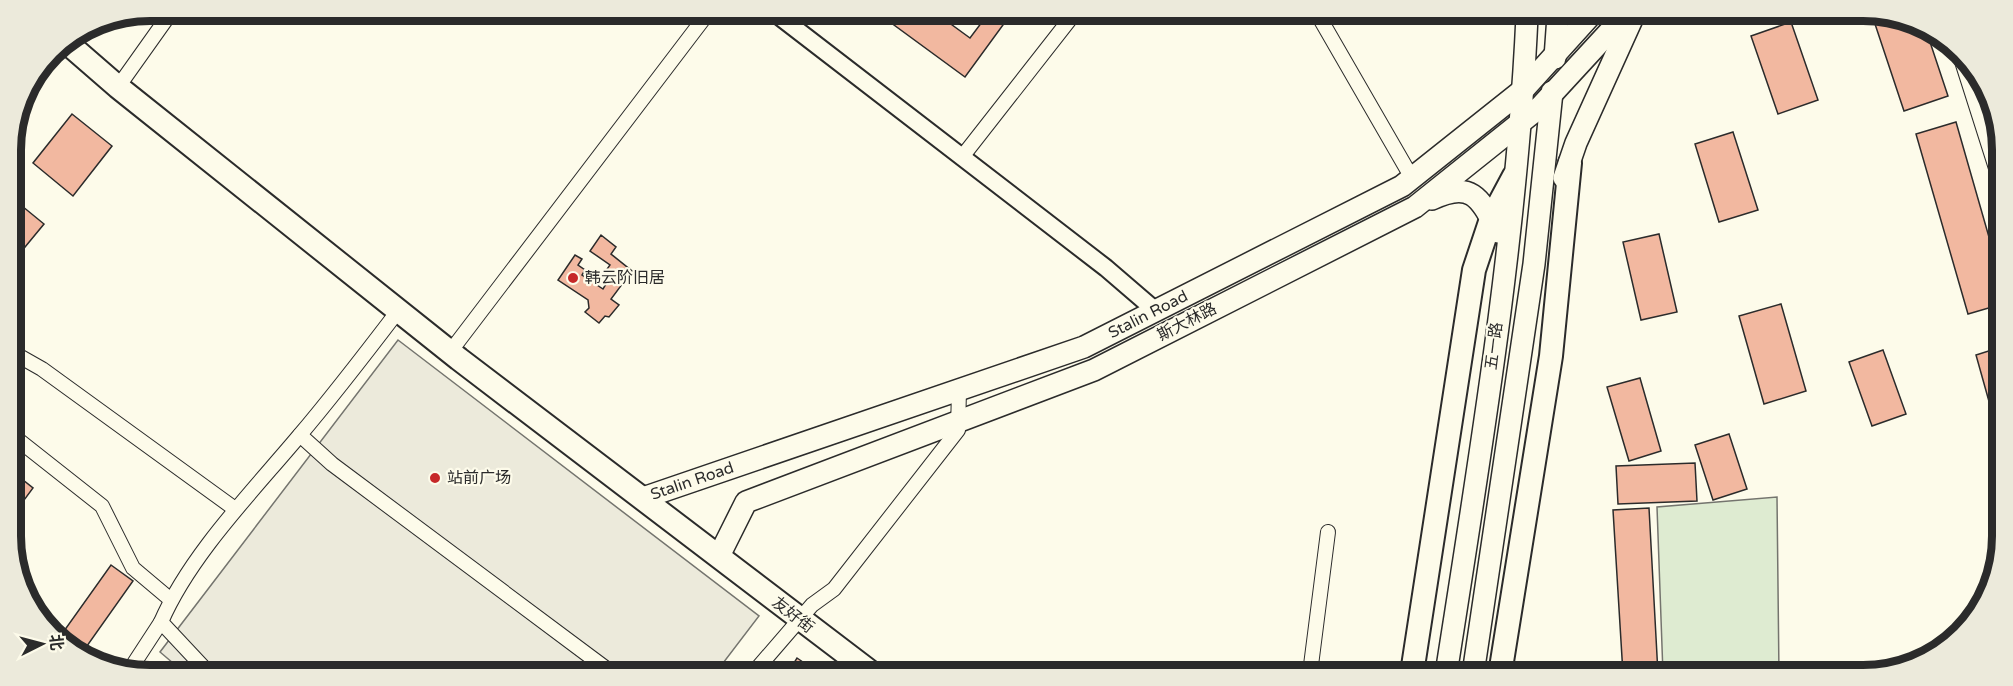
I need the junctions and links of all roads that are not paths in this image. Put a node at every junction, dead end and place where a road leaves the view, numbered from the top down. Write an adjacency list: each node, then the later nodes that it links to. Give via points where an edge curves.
1 (165, 21): 14 (street)
2 (702, 21): 32 (street)
3 (784, 21): 22 (street)
4 (1069, 21): 22 (street)
5 (1321, 21): 25 (street)
6 (1527, 21): 16 (main road, 五一路)
7 (1558, 21): 12 (main road)
8 (1586, 21): 12 (main road, Stalin Road)
9 (1619, 21): 17 (main road, 斯大林路)
10 (1631, 21): 23 (main road)
11 (72, 47): 14 (highway, 友好街)
12 (1556, 55): 16 (main road, Stalin Road); 17 (main road)
13 (1965, 72): 18 (street)
14 (118, 87): 31 (highway, 友好街)
15 (1976, 88): 18 (street)
16 (1524, 89): 19 (main road, 五一路); 25 (main road, Stalin Road)
17 (1552, 95): 19 (main road, 斯大林路); 29 (main road)
18 (1980, 119): 20 (street); 21 (street)
19 (1520, 123): 24 (main road, 五一路); 26 (main road, 斯大林路)
20 (1991, 132)
21 (1992, 156)
22 (962, 157): 30 (street)
23 (1570, 163): 29 (main road); 54 (highway, via 1551,356)
24 (1514, 176): 27 (highway); 28 (main road, 五一路)
25 (1412, 178): 30 (main road, Stalin Road)
26 (1415, 207): 27 (main road, via 1451,190 1465,191 1483,204); 35 (main road, 斯大林路, via 1094,370)
27 (1491, 219): 28 (main road); 51 (highway, via 1474,270)
28 (1506, 246): 52 (main road, 五一路)
29 (1534, 264): 53 (main road)
30 (1156, 310): 34 (main road, Stalin Road, via 1084,347)
31 (398, 311): 32 (highway, 友好街); 36 (street)
32 (450, 352): 38 (highway, 友好街)
33 (21, 357): 39 (street)
34 (959, 390): 35 (street); 38 (main road, Stalin Road)
35 (959, 421): 41 (main road, 斯大林路, via 746,502); 43 (street, via 958,430 834,589)
36 (300, 435): 39 (street); 47 (street, via 332,464)
37 (21, 442): 42 (street, via 102,506 133,568)
38 (643, 498): 41 (highway, 友好街)
39 (235, 509): 42 (street)
40 (1328, 532): 50 (street)
41 (719, 556): 43 (highway, 友好街)
42 (171, 600): 44 (street)
43 (799, 620): 48 (street); 49 (highway, 友好街)
44 (161, 622): 45 (street); 46 (street)
45 (134, 664)
46 (201, 665)
47 (601, 665)
48 (759, 665)
49 (861, 665)
50 (1312, 665)
51 (1413, 665)
52 (1447, 665)
53 (1474, 665)
54 (1501, 665)

